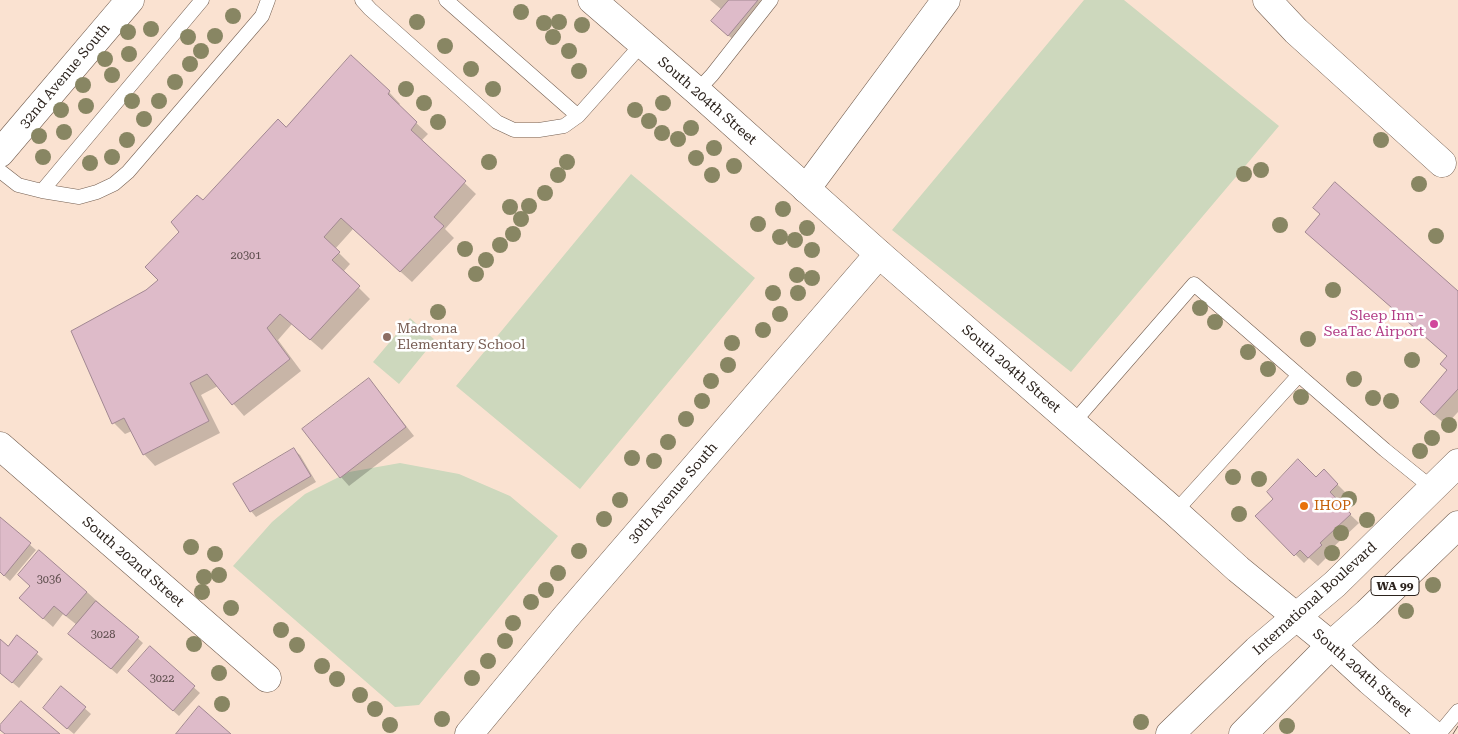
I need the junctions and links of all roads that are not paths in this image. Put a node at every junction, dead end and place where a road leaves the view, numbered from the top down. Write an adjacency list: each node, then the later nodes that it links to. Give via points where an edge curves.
1 (130, 0): 13 (street, 32nd Avenue South)
2 (202, 0): 17 (lane)
3 (268, 0): 17 (lane, via 262,16 128,172 114,184 79,196)
4 (362, 0): 12 (lane, via 497,122 514,130 539,130 564,126)
5 (446, 0): 12 (lane)
6 (592, 0): 10 (street, South 204th Street)
7 (771, 0): 11 (lane)
8 (946, 0): 16 (street)
9 (1267, 0): 14 (street, via 1296,31)
10 (642, 44): 11 (street, South 204th Street); 12 (lane)
11 (697, 91): 16 (street, South 204th Street)
12 (578, 116)
13 (0, 153)
14 (1442, 163)
15 (0, 171): 17 (lane, via 18,185)
16 (806, 189): 18 (street, South 204th Street)
17 (42, 191)
18 (880, 254): 20 (street, South 204th Street); 30 (street, 30th Avenue South, via 565,618)
19 (1299, 374): 20 (lane, via 1194,284); 23 (lane); 24 (lane)
20 (1073, 423): 24 (street, South 204th Street)
21 (0, 446): 28 (street, South 202nd Street)
22 (1458, 463): 23 (street, International Boulevard / WA 99)
23 (1432, 488): 26 (street, International Boulevard / WA 99, via 1335,584)
24 (1176, 512): 26 (street, South 204th Street)
25 (1458, 525): 27 (street, WA 99)
26 (1296, 616): 27 (street, South 204th Street); 31 (street, International Boulevard / WA 99)
27 (1331, 645): 32 (street, WA 99); 33 (street, South 204th Street)
28 (267, 678)
29 (1458, 711): 34 (lane)
30 (469, 734)
31 (1170, 734)
32 (1243, 734)
33 (1432, 734)
34 (1439, 734)

